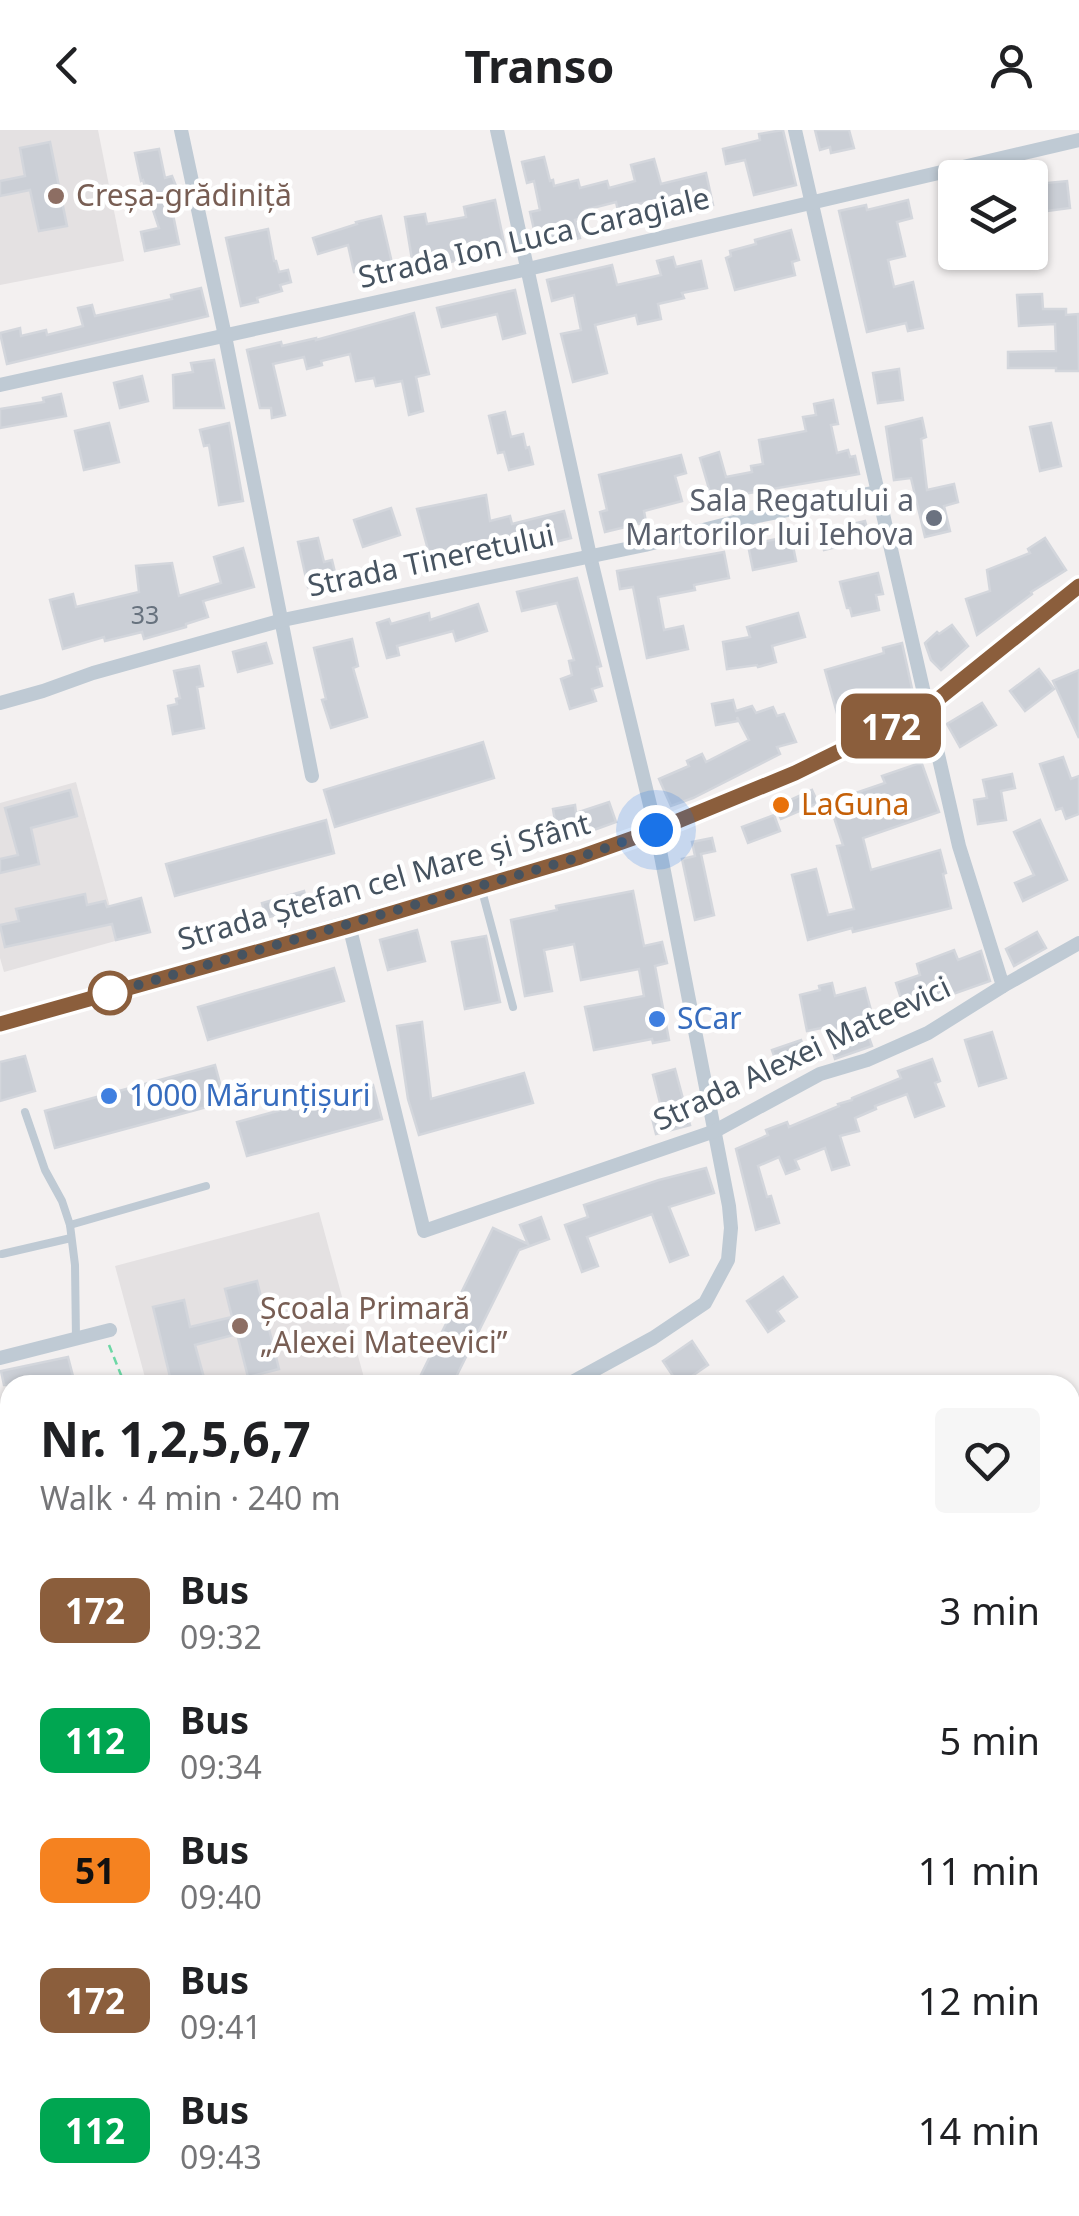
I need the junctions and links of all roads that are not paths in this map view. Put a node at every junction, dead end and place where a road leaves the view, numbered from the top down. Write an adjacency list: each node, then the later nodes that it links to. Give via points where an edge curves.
1 (181, 130): 7 (street)
2 (497, 130): 6 (street)
3 (796, 130): 5 (street)
4 (1079, 140): 5 (street, Strada Ion Luca Caragiale)
5 (812, 202): 6 (street, Strada Ion Luca Caragiale); 9 (street)
6 (528, 269): 7 (street, Strada Ion Luca Caragiale); 10 (street)
7 (225, 336): 8 (street, Strada Ion Luca Caragiale); 12 (street)
8 (0, 385)
9 (877, 492): 10 (street, Strada Tineretului); 14 (street)
10 (590, 556): 12 (street, Strada Tineretului); 16 (street)
11 (1079, 586): 14 (main road, Strada Ștefan cel Mare și Sfânt)
12 (282, 620): 13 (street, Strada Tineretului); 15 (street)
13 (0, 704)
14 (927, 708): 16 (main road, Strada Ștefan cel Mare și Sfânt, via 795,773); 20 (street, via 959,846)
15 (312, 776)
16 (656, 830): 17 (main road, Strada Ștefan cel Mare și Sfânt); 24 (street)
17 (481, 886): 18 (main road, Strada Ștefan cel Mare și Sfânt); 21 (lane)
18 (349, 926): 22 (main road, Strada Ștefan cel Mare și Sfânt); 24 (street, Strada Alexei Mateevici, via 424,1231)
19 (1079, 943): 20 (street, Strada Alexei Mateevici)
20 (1003, 986): 24 (street, Strada Alexei Mateevici, via 928,1033 820,1074)
21 (513, 1008)
22 (0, 1024)
23 (25, 1112): 26 (lane)
24 (715, 1131): 32 (street, via 730,1206 728,1260 704,1302)
25 (206, 1186): 26 (lane)
26 (70, 1224): 27 (lane)
27 (71, 1238): 28 (lane); 30 (lane)
28 (2, 1254)
29 (107, 1330): 30 (street)
30 (76, 1338): 31 (street)
31 (0, 1358)
32 (585, 1375)

